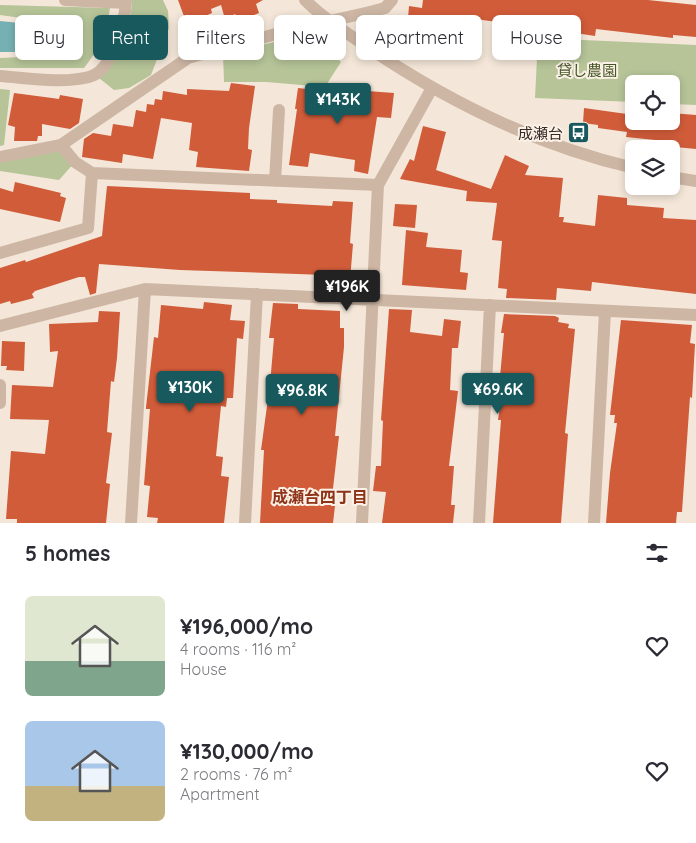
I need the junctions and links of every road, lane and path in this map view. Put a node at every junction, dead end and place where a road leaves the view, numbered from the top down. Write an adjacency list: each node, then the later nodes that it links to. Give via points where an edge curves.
1 (65, 0): 4 (street)
2 (306, 0): 6 (street, via 357,40)
3 (392, 0): 8 (street, bridge, via 385,8 188,58)
4 (126, 2): 5 (street, via 121,32 108,61 91,77)
5 (0, 76)
6 (432, 88): 10 (street, via 528,133); 15 (street)
7 (279, 110): 13 (street)
8 (61, 145): 9 (street); 11 (street, via 75,162)
9 (0, 157)
10 (625, 165)
11 (92, 173): 13 (street); 16 (street, via 88,228)
12 (680, 178): 14 (street)
13 (275, 181): 15 (street)
14 (696, 181)
15 (378, 185): 19 (street)
16 (0, 253)
17 (145, 289): 18 (street); 23 (street); 26 (street)
18 (257, 294): 19 (street); 27 (street)
19 (373, 300): 20 (street); 28 (street)
20 (490, 305): 21 (street); 29 (street)
21 (605, 311): 22 (street); 30 (street)
22 (696, 315)
23 (0, 326)
24 (0, 385): 25 (street)
25 (0, 403)
26 (131, 523)
27 (245, 523)
28 (362, 523)
29 (479, 523)
30 (594, 523)

